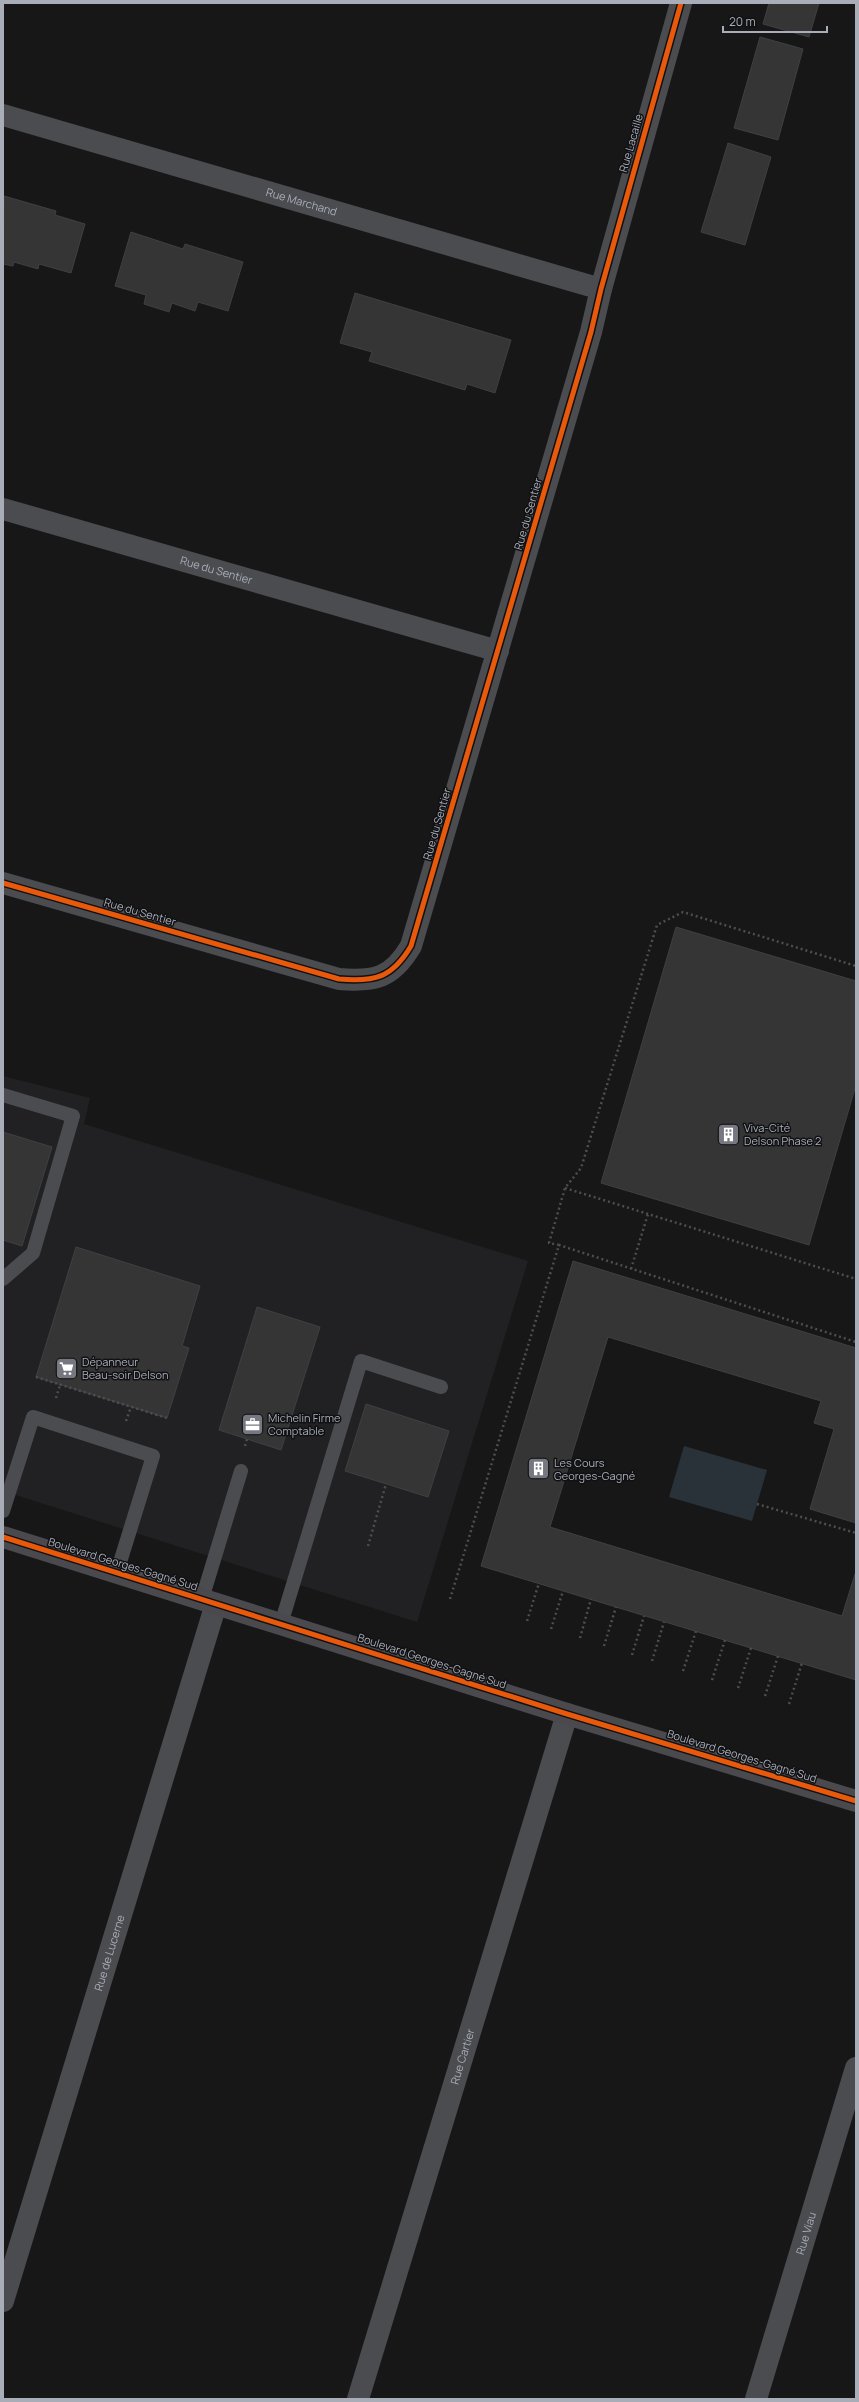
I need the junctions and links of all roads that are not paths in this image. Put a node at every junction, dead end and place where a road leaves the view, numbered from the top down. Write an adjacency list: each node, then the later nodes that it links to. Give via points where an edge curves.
1 (681, 3): 3 (street, Rue Lacaille)
2 (3, 115): 3 (street, Rue Marchand)
3 (601, 289): 5 (street, Rue du Sentier, via 591,332)
4 (3, 509): 5 (street, Rue du Sentier)
5 (498, 651): 6 (street, Rue du Sentier, via 412,946 400,964 385,976 363,981 339,979)
6 (3, 883)
7 (3, 1095): 8 (lane, via 74,1116 33,1253)
8 (3, 1279)
9 (441, 1387): 15 (lane, via 360,1362)
10 (241, 1471): 14 (lane)
11 (3, 1511): 13 (lane, via 33,1417 153,1456)
12 (3, 1537): 13 (street, Boulevard Georges-Gagné Sud)
13 (117, 1572): 14 (street, Boulevard Georges-Gagné Sud)
14 (209, 1601): 15 (street, Boulevard Georges-Gagné Sud); 19 (street, Rue de Lucerne)
15 (280, 1624): 16 (street, Boulevard Georges-Gagné Sud)
16 (567, 1714): 17 (street, Boulevard Georges-Gagné Sud); 20 (street, Rue Cartier)
17 (856, 1801)
18 (856, 2068): 21 (street, Rue Viau)
19 (3, 2302)
20 (358, 2399)
21 (756, 2399)

